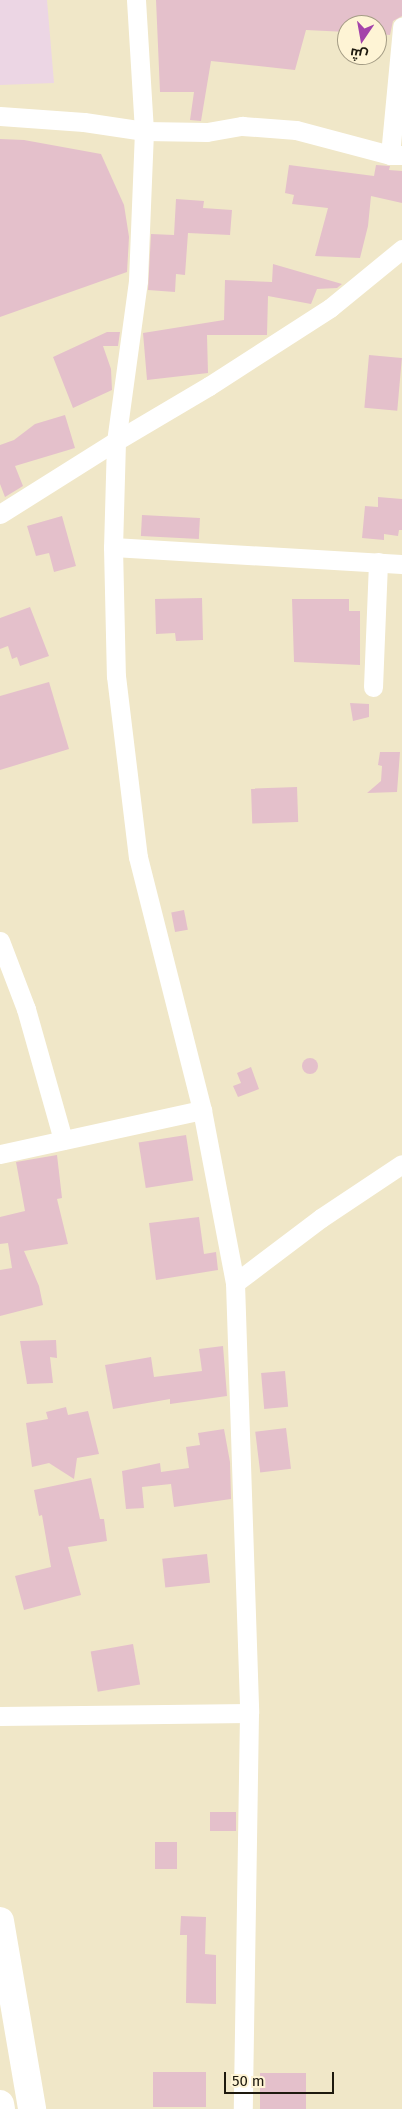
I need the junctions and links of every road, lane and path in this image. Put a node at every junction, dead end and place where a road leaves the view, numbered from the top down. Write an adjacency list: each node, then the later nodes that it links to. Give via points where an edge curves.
1 (136, 0): 4 (street)
2 (402, 27): 5 (street)
3 (0, 116): 4 (street, via 84,122)
4 (144, 131): 5 (street, via 207,132 242,126 296,130); 7 (street, via 138,281)
5 (396, 155)
6 (402, 248): 7 (street, via 330,308)
7 (116, 441): 8 (street); 9 (street)
8 (0, 514)
9 (113, 546): 10 (street); 14 (street, via 116,676 138,857)
10 (378, 562): 11 (street); 12 (street)
11 (402, 564)
12 (373, 687)
13 (0, 941): 15 (street, via 26,1010)
14 (202, 1110): 15 (street); 18 (street)
15 (63, 1140): 16 (street)
16 (0, 1154)
17 (402, 1164): 18 (street, via 321,1218)
18 (235, 1283): 19 (street)
19 (249, 1713): 20 (street); 25 (street)
20 (0, 1716)
21 (0, 1921): 24 (highway)
22 (0, 2104): 23 (highway)
23 (1, 2109)
24 (32, 2109)
25 (243, 2109)

